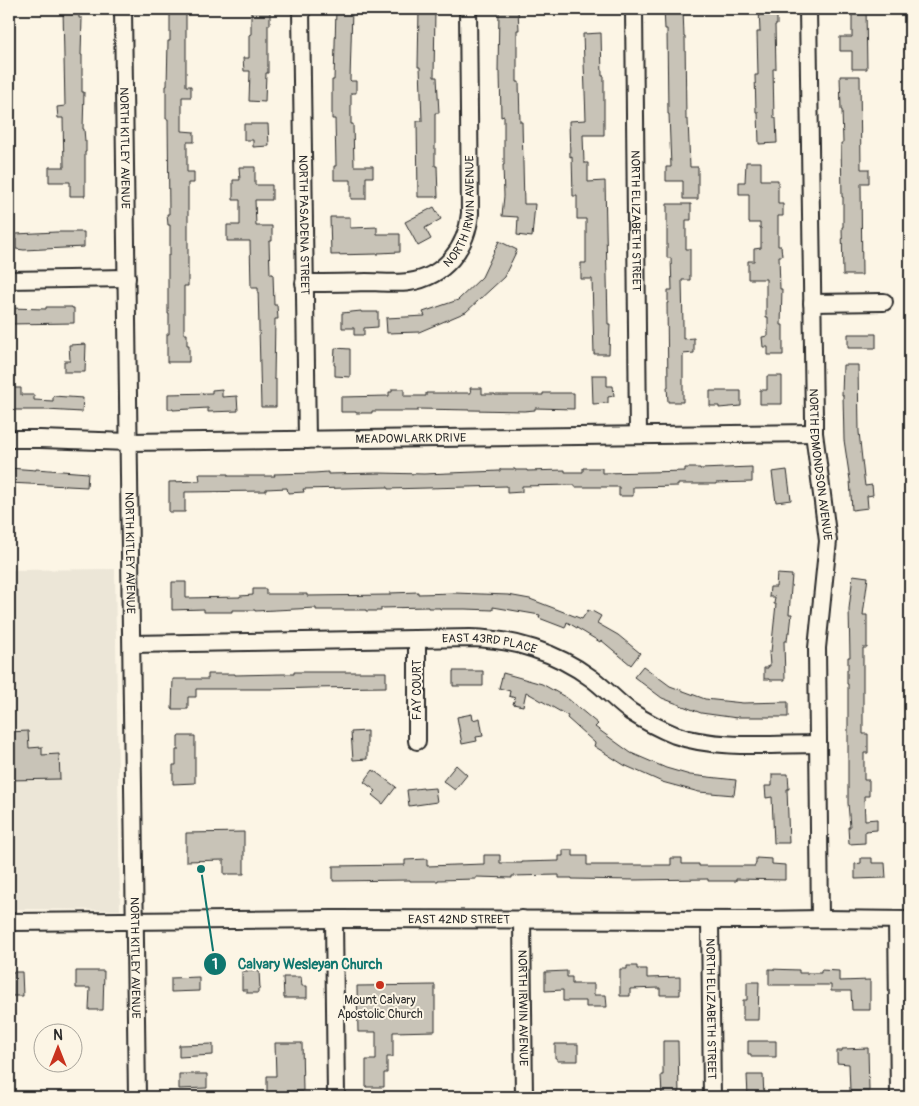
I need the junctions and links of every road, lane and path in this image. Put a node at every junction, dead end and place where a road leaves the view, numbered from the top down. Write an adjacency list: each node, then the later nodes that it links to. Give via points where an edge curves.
1 (123, 9): 6 (street, NORTH KITLEY AVENUE)
2 (301, 9): 8 (street, NORTH PASADENA STREET)
3 (468, 9): 8 (street, NORTH IRWIN AVENUE, via 470,213 467,231 457,253 434,274 407,282)
4 (634, 9): 12 (street, NORTH ELIZABETH STREET)
5 (808, 9): 10 (street, NORTH EDMONDSON AVENUE)
6 (127, 278): 7 (street); 15 (street, NORTH KITLEY AVENUE)
7 (9, 280)
8 (304, 283): 14 (street, NORTH PASADENA STREET)
9 (884, 302): 10 (street)
10 (812, 303): 11 (street, NORTH EDMONDSON AVENUE)
11 (814, 432): 12 (street, MEADOWLARK DRIVE); 19 (street, NORTH EDMONDSON AVENUE, via 828,541 817,648)
12 (638, 436): 14 (street, MEADOWLARK DRIVE)
13 (9, 439): 15 (street, MEADOWLARK DRIVE)
14 (307, 440): 15 (street, MEADOWLARK DRIVE)
15 (129, 442): 17 (street, NORTH KITLEY AVENUE)
16 (417, 640): 17 (street, EAST 43RD PLACE); 18 (street, FAY COURT); 19 (street, EAST 43RD PLACE, via 493,640 522,644 550,654 590,677 630,712 673,734 695,740 725,745)
17 (132, 644): 25 (street, NORTH KITLEY AVENUE)
18 (417, 741)
19 (818, 744): 22 (street, NORTH EDMONDSON AVENUE)
20 (334, 919): 21 (street, EAST 42ND STREET); 25 (street, EAST 42ND STREET); 28 (street)
21 (522, 919): 23 (street, EAST 42ND STREET); 29 (street, NORTH IRWIN AVENUE)
22 (820, 919): 23 (street, EAST 42ND STREET); 24 (street, EAST 42ND STREET)
23 (710, 920): 30 (street, NORTH ELIZABETH STREET)
24 (904, 920): 31 (street)
25 (135, 921): 26 (street, EAST 42ND STREET); 27 (street, NORTH KITLEY AVENUE)
26 (9, 922)
27 (138, 1097)
28 (336, 1097)
29 (524, 1097)
30 (712, 1097)
31 (899, 1097)

